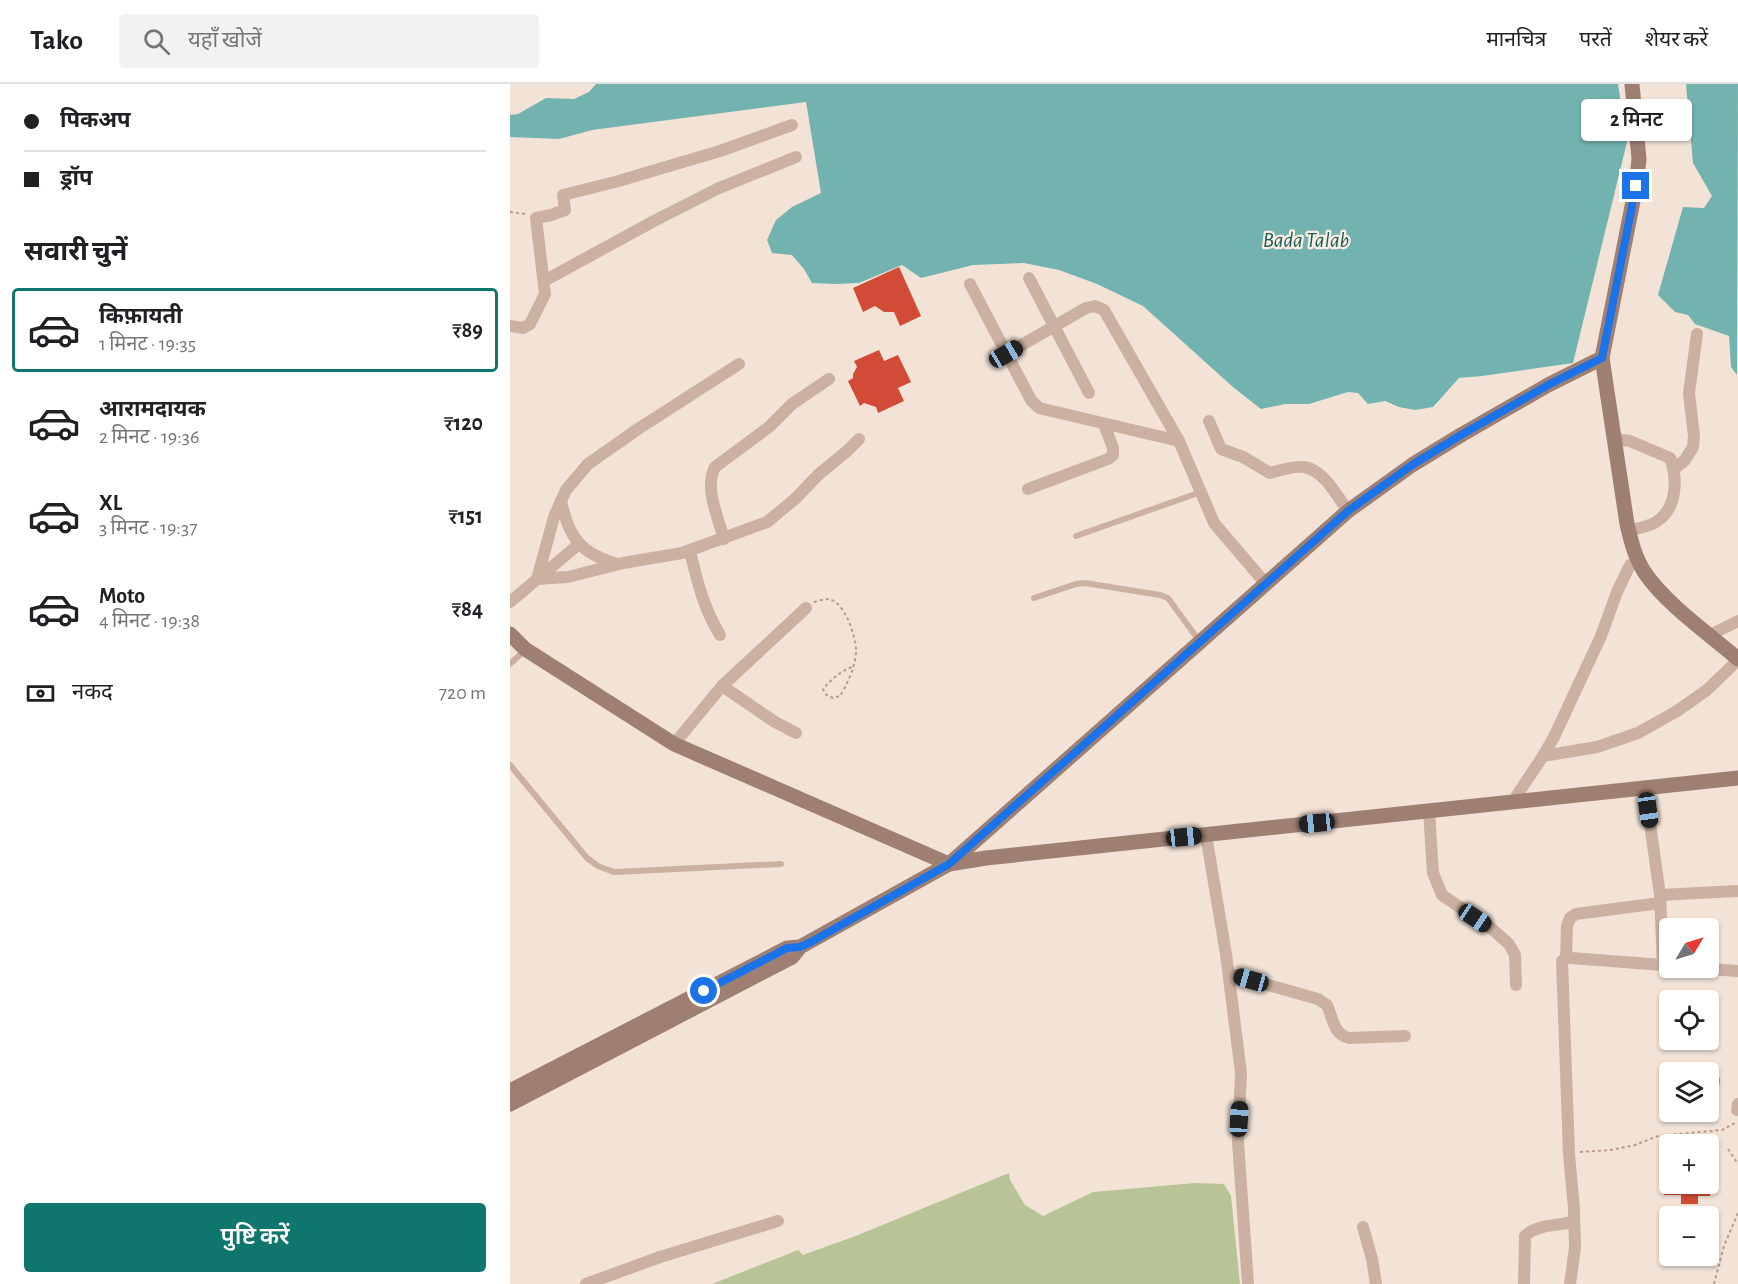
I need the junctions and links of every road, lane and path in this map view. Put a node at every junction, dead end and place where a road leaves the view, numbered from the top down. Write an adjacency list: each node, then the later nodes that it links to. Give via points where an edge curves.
1 (1632, 84): 13 (main road, via 1640,159)
2 (792, 125): 5 (street, via 720,151 563,195 565,210)
3 (796, 157): 7 (street, via 719,188)
4 (510, 212): 5 (path)
5 (536, 218): 7 (street)
6 (1029, 278): 10 (street)
7 (544, 281): 9 (street, via 545,294 530,324 523,328)
8 (970, 284): 12 (street)
9 (510, 326)
10 (1054, 327): 12 (street); 16 (street); 21 (street, via 1086,308 1104,310)
11 (1697, 334): 22 (street, via 1689,393 1693,447 1686,460)
12 (1006, 354): 18 (street, via 1039,408)
13 (1602, 358): 20 (main road); 26 (main road, via 1461,435)
14 (739, 364): 25 (street, via 588,464)
15 (830, 379): 29 (street, via 792,404 769,427 715,467 710,488)
16 (1089, 393)
17 (1209, 421): 26 (street, via 1221,449 1270,473 1303,467 1316,471)
18 (1104, 424): 21 (street); 23 (street, via 1113,455)
19 (859, 439): 29 (street, via 767,522)
20 (1614, 439): 22 (street, via 1630,441 1670,458); 27 (main road)
21 (1179, 441): 24 (street)
22 (1674, 469): 27 (street, via 1675,489 1669,510 1650,525)
23 (1028, 489)
24 (1201, 492): 28 (lane); 35 (street, via 1214,523)
25 (561, 501): 30 (street, via 568,526); 34 (street)
26 (1348, 511): 35 (main road)
27 (1629, 531): 32 (main road)
28 (1076, 536)
29 (723, 539): 31 (street)
30 (579, 544): 33 (street, via 599,558); 34 (street)
31 (690, 551): 33 (street); 41 (street, via 698,587)
32 (1638, 560): 42 (main road, via 1671,601); 51 (street, via 1630,565 1601,636)
33 (618, 564): 34 (street, via 568,577)
34 (537, 579): 37 (street)
35 (1266, 584): 43 (main road)
36 (1034, 598): 43 (lane, via 1084,583 1160,595 1168,598)
37 (510, 602)
38 (806, 608): 47 (path, via 829,599 844,610 856,651); 48 (street)
39 (1738, 621): 42 (street)
40 (510, 634): 44 (main road)
41 (720, 635)
42 (1710, 635): 45 (main road)
43 (1200, 642): 59 (main road)
44 (525, 650): 46 (lane); 50 (main road)
45 (1738, 659): 51 (street, via 1707,690 1638,733 1597,747)
46 (510, 664)
47 (852, 668): 47 (path, via 837,674 823,689 825,694 840,696)
48 (722, 686): 49 (street); 50 (street)
49 (796, 733)
50 (674, 744): 59 (main road)
51 (1543, 756): 55 (street)
52 (510, 765): 58 (lane, via 587,858 614,872)
53 (1738, 778): 54 (main road)
54 (1645, 788): 55 (main road); 61 (street)
55 (1516, 802): 56 (main road)
56 (1429, 811): 57 (main road); 69 (street, via 1432,873 1442,896 1509,944 1515,955)
57 (1206, 835): 59 (main road); 68 (street)
58 (781, 864)
59 (949, 864): 63 (main road)
60 (1738, 891): 61 (street)
61 (1660, 899): 62 (street); 64 (street, via 1576,914 1567,926)
62 (1662, 918)
63 (800, 947): 71 (main road, via 787,948); 72 (main road, via 792,957)
64 (1566, 958): 65 (street); 77 (street, via 1562,961)
65 (1659, 965)
66 (1719, 970): 67 (street)
67 (1738, 971)
68 (1229, 974): 70 (street, via 1318,999 1327,1005 1341,1036); 84 (street, via 1241,1073 1238,1142)
69 (1516, 986)
70 (1405, 1036)
71 (510, 1091)
72 (510, 1104)
73 (1738, 1104): 74 (street)
74 (1737, 1110)
75 (1735, 1123): 77 (path, via 1722,1130 1658,1136 1611,1150)
76 (1728, 1149): 78 (path)
77 (1569, 1154): 81 (street)
78 (1738, 1164)
79 (1738, 1213): 88 (path)
80 (778, 1221): 83 (street)
81 (1574, 1222): 86 (street, via 1529,1231 1525,1236); 87 (street, via 1575,1248)
82 (1363, 1227): 85 (street)
83 (586, 1284)
84 (1248, 1284)
85 (1376, 1284)
86 (1524, 1284)
87 (1569, 1284)
88 (1714, 1284)

